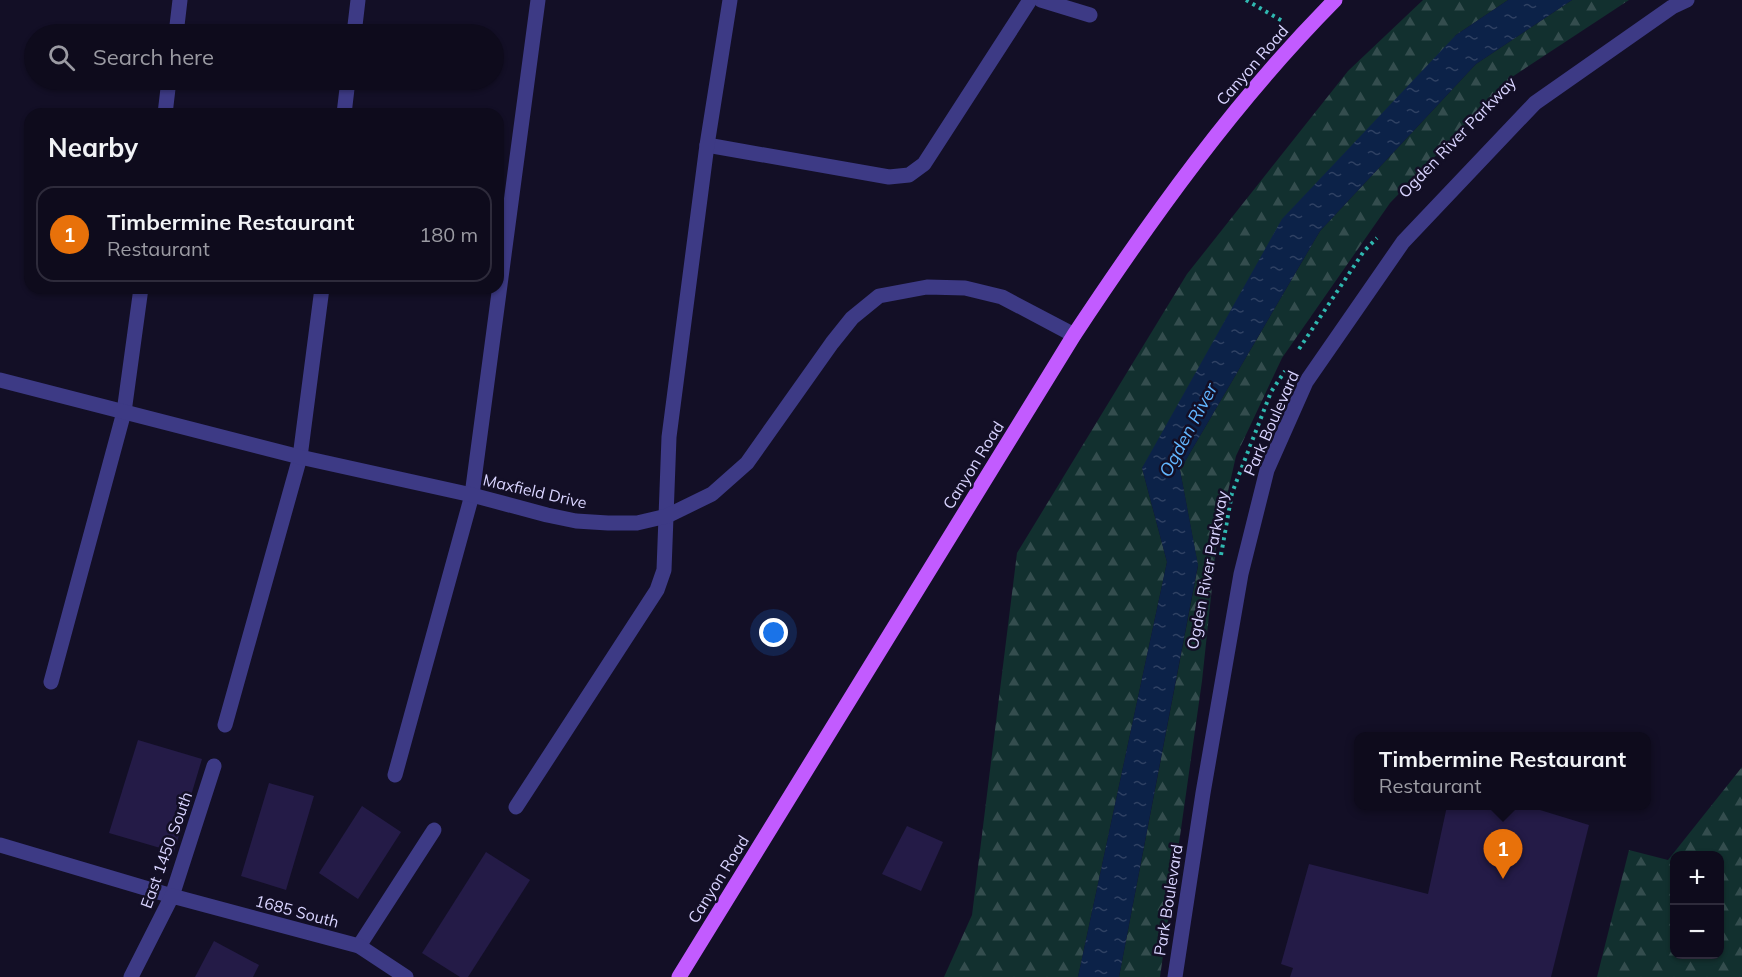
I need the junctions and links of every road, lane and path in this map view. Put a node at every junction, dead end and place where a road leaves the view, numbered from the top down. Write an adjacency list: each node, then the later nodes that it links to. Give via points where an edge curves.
1 (180, 0): 11 (street)
2 (358, 0): 12 (street)
3 (538, 0): 20 (street)
4 (730, 0): 18 (street)
5 (1030, 0): 18 (street, via 924,164 909,175 889,177)
6 (1041, 0): 10 (street)
7 (1246, 0): 13 (path)
8 (1335, 0): 13 (main road, Canyon Road)
9 (1687, 0): 45 (street, Park Boulevard, via 1535,103 1403,242 1306,382 1267,470 1241,574)
10 (1090, 15)
11 (177, 24)
12 (355, 24)
13 (1303, 34): 24 (main road, Canyon Road, via 1269,69 1181,179)
14 (168, 90): 16 (street)
15 (347, 90): 17 (street)
16 (166, 108)
17 (345, 108)
18 (706, 145): 31 (street, via 669,437)
19 (1384, 230): 25 (path, via 1364,251)
20 (504, 255)
21 (140, 294): 28 (street)
22 (321, 294): 29 (street)
23 (499, 294): 30 (street)
24 (1074, 335): 31 (street, Maxfield Drive, via 1002,297 965,288 927,287 879,296 852,318 832,343 747,463 711,494); 44 (main road, Canyon Road)
25 (1296, 354)
26 (1289, 364): 32 (path, Ogden River Parkway, via 1271,392 1232,493)
27 (0, 380): 28 (street, Maxfield Drive)
28 (124, 412): 29 (street, Maxfield Drive); 33 (street)
29 (300, 458): 30 (street, Maxfield Drive); 34 (street)
30 (472, 495): 31 (street, Maxfield Drive, via 576,521 637,523); 36 (street)
31 (667, 516): 37 (street, via 664,570 657,590)
32 (1220, 561)
33 (51, 682)
34 (225, 725)
35 (214, 766): 40 (street, East 1450 South)
36 (395, 775)
37 (516, 807)
38 (434, 830): 41 (street)
39 (0, 845): 40 (street, 1685 South)
40 (172, 896): 41 (street, 1685 South); 42 (street, East 1450 South)
41 (359, 946): 43 (street, 1685 South)
42 (131, 977)
43 (406, 977)
44 (679, 977)
45 (1175, 977)

